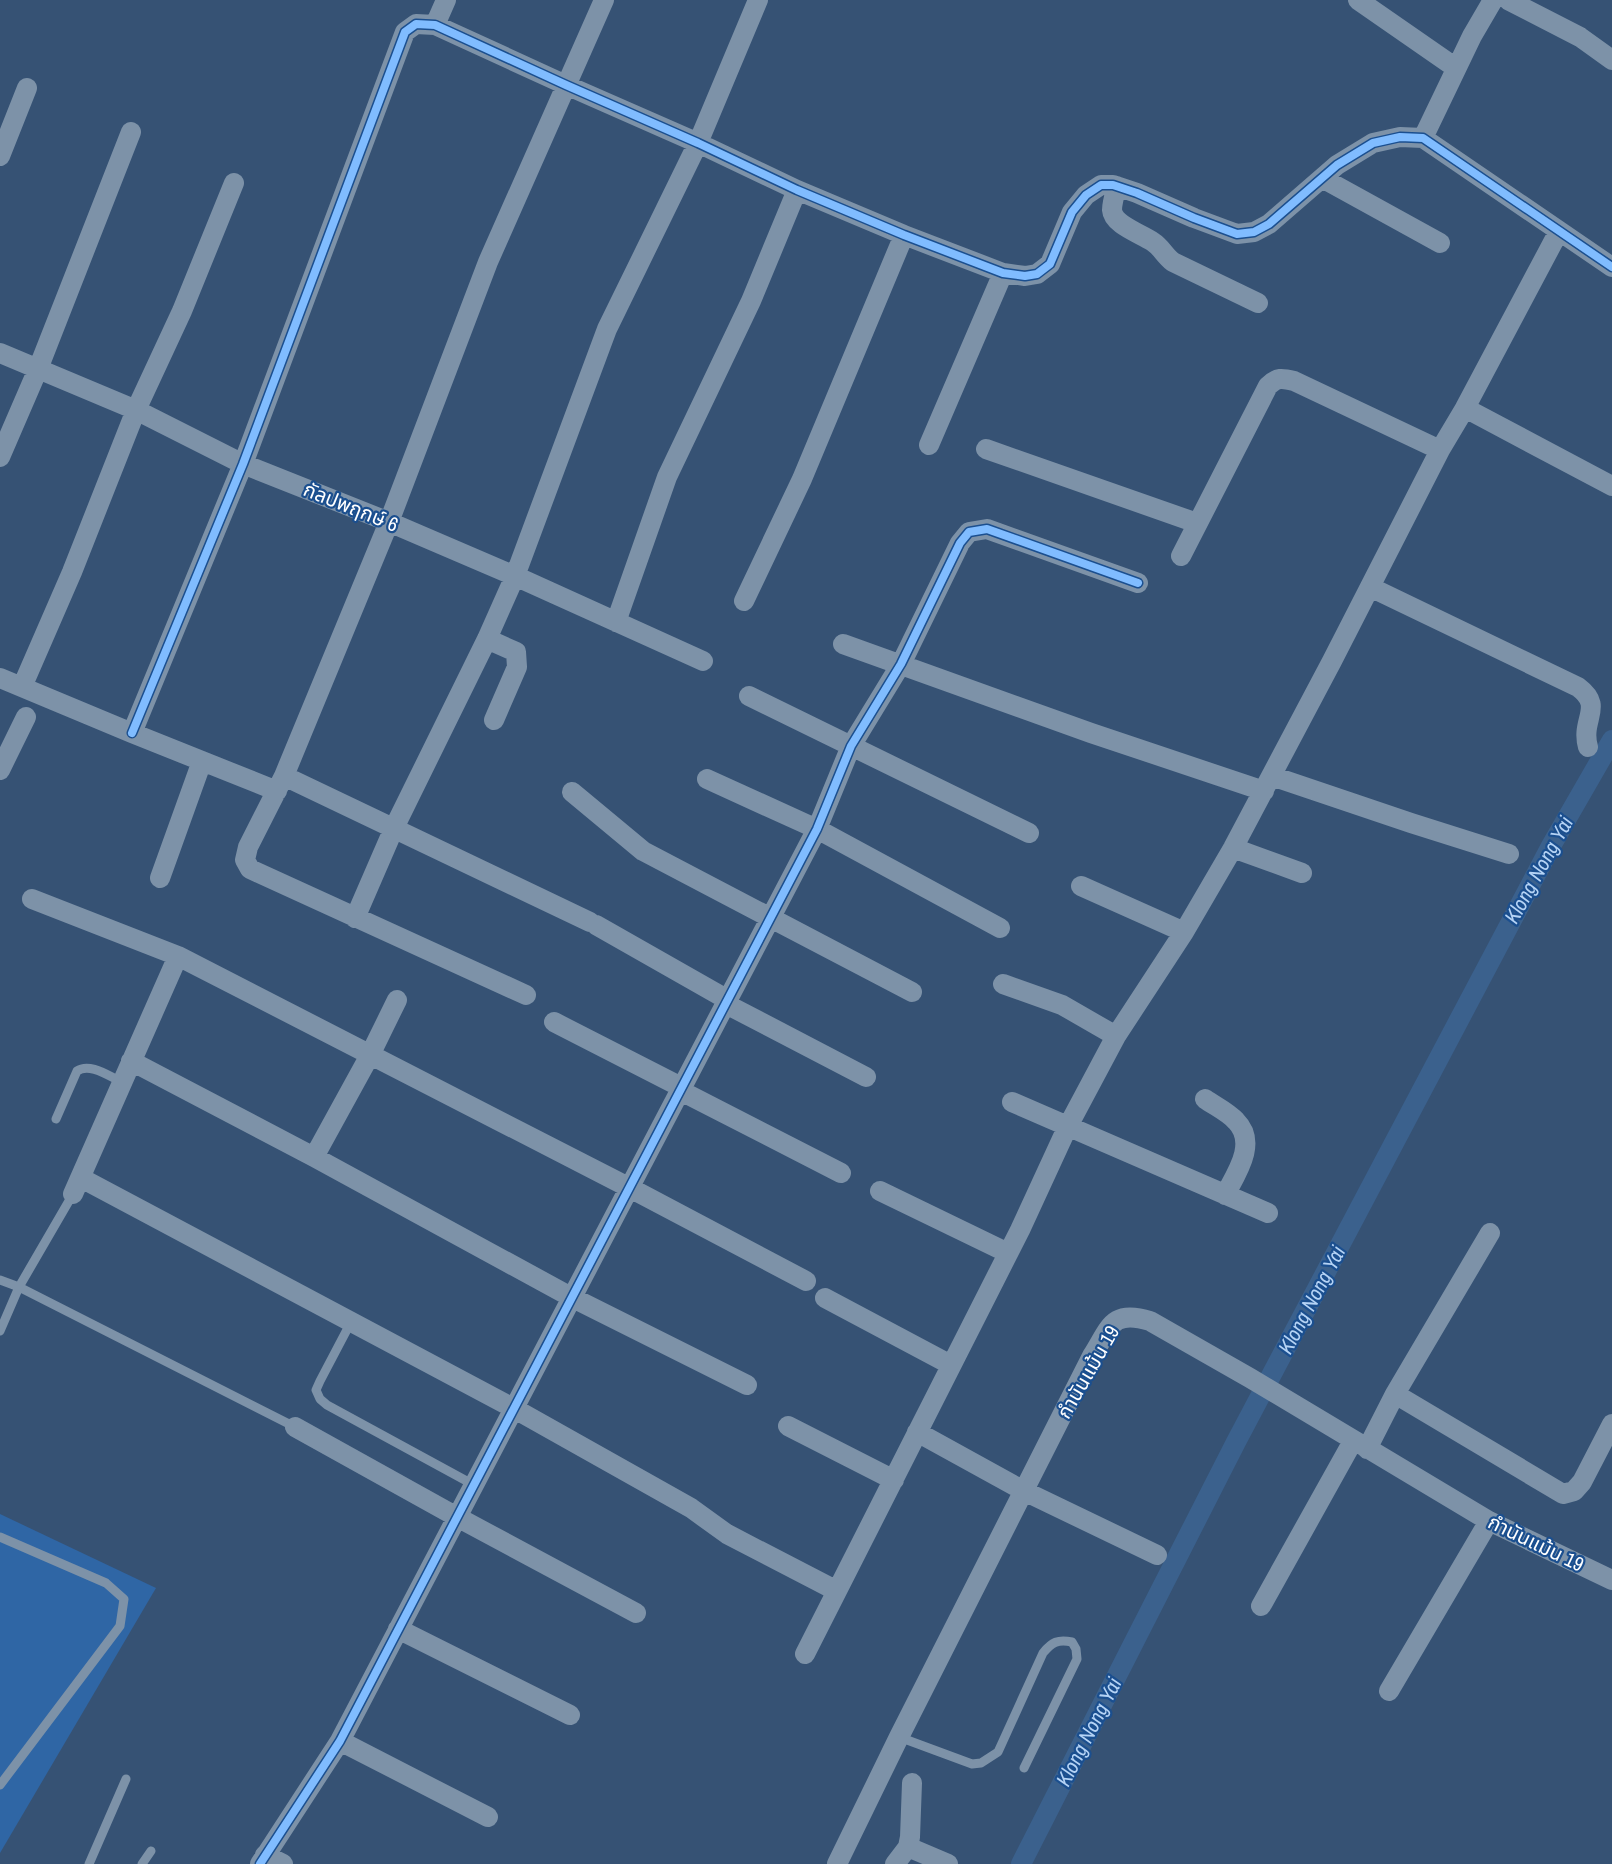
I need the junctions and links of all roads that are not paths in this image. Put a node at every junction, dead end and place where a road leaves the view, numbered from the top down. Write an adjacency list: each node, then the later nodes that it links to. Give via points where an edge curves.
1 (446, 0): 7 (street)
2 (604, 0): 10 (street)
3 (758, 0): 14 (street)
4 (1358, 0): 9 (street)
5 (1493, 0): 9 (street)
6 (1508, 0): 8 (street, via 1580,37)
7 (435, 25): 10 (street); 34 (street, via 416,24 405,32)
8 (1612, 60)
9 (1456, 68): 13 (street)
10 (566, 85): 14 (street); 36 (street, via 488,262)
11 (27, 88): 15 (street)
12 (132, 132): 27 (street)
13 (1423, 138): 16 (street, via 1400,137 1373,143); 20 (street)
14 (698, 142): 19 (street); 39 (street, via 607,329)
15 (0, 156)
16 (1322, 178): 18 (street, via 1269,224 1254,232 1236,234); 22 (street)
17 (234, 183): 29 (street)
18 (1117, 186): 24 (street, via 1101,185 1086,195 1072,212 1050,264 1037,274); 25 (street, via 1112,210 1119,223 1155,243 1173,262)
19 (797, 189): 21 (street); 43 (street, via 751,302 667,477)
20 (1559, 231): 23 (street); 28 (street)
21 (904, 235): 24 (street); 42 (street, via 802,479)
22 (1440, 243)
23 (1612, 267)
24 (1003, 273): 30 (street)
25 (1258, 303)
26 (0, 353): 27 (street, กัลปพฤกษ์ 6)
27 (38, 369): 29 (street, กัลปพฤกษ์ 6); 33 (street)
28 (1465, 408): 32 (street); 35 (street)
29 (136, 410): 34 (street, กัลปพฤกษ์ 6); 49 (street)
30 (928, 445)
31 (986, 449): 37 (street)
32 (1440, 450): 37 (street, via 1294,381 1275,379); 41 (street)
33 (0, 457)
34 (243, 464): 36 (street, กัลปพฤกษ์ 6); 53 (street)
35 (1612, 486)
36 (389, 522): 39 (street, กัลปพฤกษ์ 6); 59 (street)
37 (1197, 523): 38 (street)
38 (1181, 556)
39 (515, 576): 43 (street, กัลปพฤกษ์ 6); 44 (street)
40 (1138, 583): 47 (street, via 987,529 969,532)
41 (1370, 587): 55 (street, via 1588,694 1592,702 1585,738); 60 (street)
42 (744, 601)
43 (616, 622): 46 (street, กัลปพฤกษ์ 6)
44 (486, 639): 52 (street, via 516,652 518,657); 62 (street)
45 (843, 644): 47 (street)
46 (703, 661)
47 (901, 664): 54 (street); 60 (street, via 1091,733)
48 (0, 678): 49 (street)
49 (22, 687): 53 (street)
50 (749, 696): 54 (street)
51 (26, 717): 57 (street)
52 (494, 720)
53 (132, 734): 56 (street)
54 (851, 746): 63 (street); 64 (street)
55 (1588, 747)
56 (202, 761): 59 (street); 68 (street)
57 (0, 770)
58 (707, 779): 63 (street)
59 (280, 783): 62 (street); 71 (street, via 248,847 245,860 250,869)
60 (1268, 783): 65 (street); 66 (street)
61 (572, 792): 72 (street, via 643,851)
62 (394, 828): 71 (street); 80 (street, via 593,923)
63 (817, 829): 72 (street); 73 (street)
64 (1029, 832)
65 (1233, 848): 67 (street); 74 (street)
66 (1509, 854)
67 (1302, 873)
68 (159, 878)
69 (1080, 886): 74 (street)
70 (32, 899): 75 (street)
71 (355, 918): 78 (street)
72 (771, 918): 77 (street); 80 (street)
73 (1000, 928)
74 (1184, 932): 82 (street)
75 (178, 956): 83 (street); 84 (street)
76 (1003, 984): 82 (street, via 1062,1005)
77 (912, 992)
78 (526, 996)
79 (398, 1000): 83 (street)
80 (727, 1002): 85 (street); 87 (street)
81 (554, 1022): 87 (street)
82 (1116, 1036): 91 (street)
83 (370, 1055): 92 (street); 95 (street)
84 (131, 1060): 86 (street); 92 (street)
85 (866, 1077)
86 (122, 1082): 90 (lane, via 82,1067); 94 (street)
87 (682, 1090): 93 (street); 95 (street)
88 (1205, 1099): 97 (street, via 1237,1121 1245,1137 1244,1156)
89 (1012, 1102): 91 (street)
90 (56, 1119)
91 (1067, 1128): 97 (street); 100 (street)
92 (314, 1157): 104 (street)
93 (841, 1173)
94 (77, 1186): 103 (lane); 106 (street)
95 (630, 1188): 102 (street); 104 (street)
96 (880, 1191): 100 (street)
97 (1225, 1195): 98 (street)
98 (1268, 1214)
99 (1490, 1233): 110 (street)
100 (1008, 1253): 108 (street)
101 (0, 1280): 103 (lane)
102 (806, 1281)
103 (19, 1287): 107 (lane); 114 (lane)
104 (571, 1297): 109 (street); 111 (street)
105 (825, 1298): 108 (street)
106 (351, 1322): 111 (street); 118 (lane, via 320,1380 316,1390 320,1399)
107 (0, 1331)
108 (951, 1365): 115 (street)
109 (747, 1385)
110 (1395, 1394): 112 (street, via 1563,1494 1574,1491 1582,1482); 116 (street)
111 (513, 1408): 118 (street); 125 (street, via 691,1508 727,1534)
112 (1612, 1424)
113 (788, 1425): 117 (street)
114 (294, 1427): 120 (street)
115 (917, 1432): 117 (street); 119 (street)
116 (1360, 1445): 119 (street, กำนันแม้น 19, via 1250,1378 1133,1316 1119,1318 1112,1324 1092,1356); 121 (street, กำนันแม้น 19); 126 (street)
117 (894, 1480): 125 (street)
118 (474, 1485): 120 (street)
119 (1024, 1491): 123 (street); 132 (street, กำนันแม้น 19)
120 (457, 1517): 127 (street); 128 (street)
121 (1489, 1521): 124 (street, กำนันแม้น 19); 130 (street)
122 (0, 1537): 137 (lane, via 106,1583 124,1599 120,1626)
123 (1157, 1555)
124 (1611, 1576)
125 (837, 1591): 129 (street)
126 (1261, 1606)
127 (636, 1613)
128 (398, 1629): 131 (street); 133 (street)
129 (806, 1654)
130 (1389, 1691)
131 (570, 1715)
132 (899, 1737): 134 (lane, via 972,1764 981,1763 998,1752 1043,1653 1052,1643 1072,1642 1077,1659); 145 (street, กำนันแม้น 19)
133 (340, 1741): 138 (street); 141 (street)
134 (1024, 1768)
135 (126, 1779): 142 (lane)
136 (912, 1784): 139 (street)
137 (0, 1785)
138 (488, 1817)
139 (908, 1847): 146 (street); 147 (street)
140 (151, 1851): 143 (lane)
141 (263, 1859): 144 (street)
142 (89, 1864)
143 (142, 1864)
144 (283, 1864)
145 (837, 1864)
146 (895, 1864)
147 (948, 1864)

